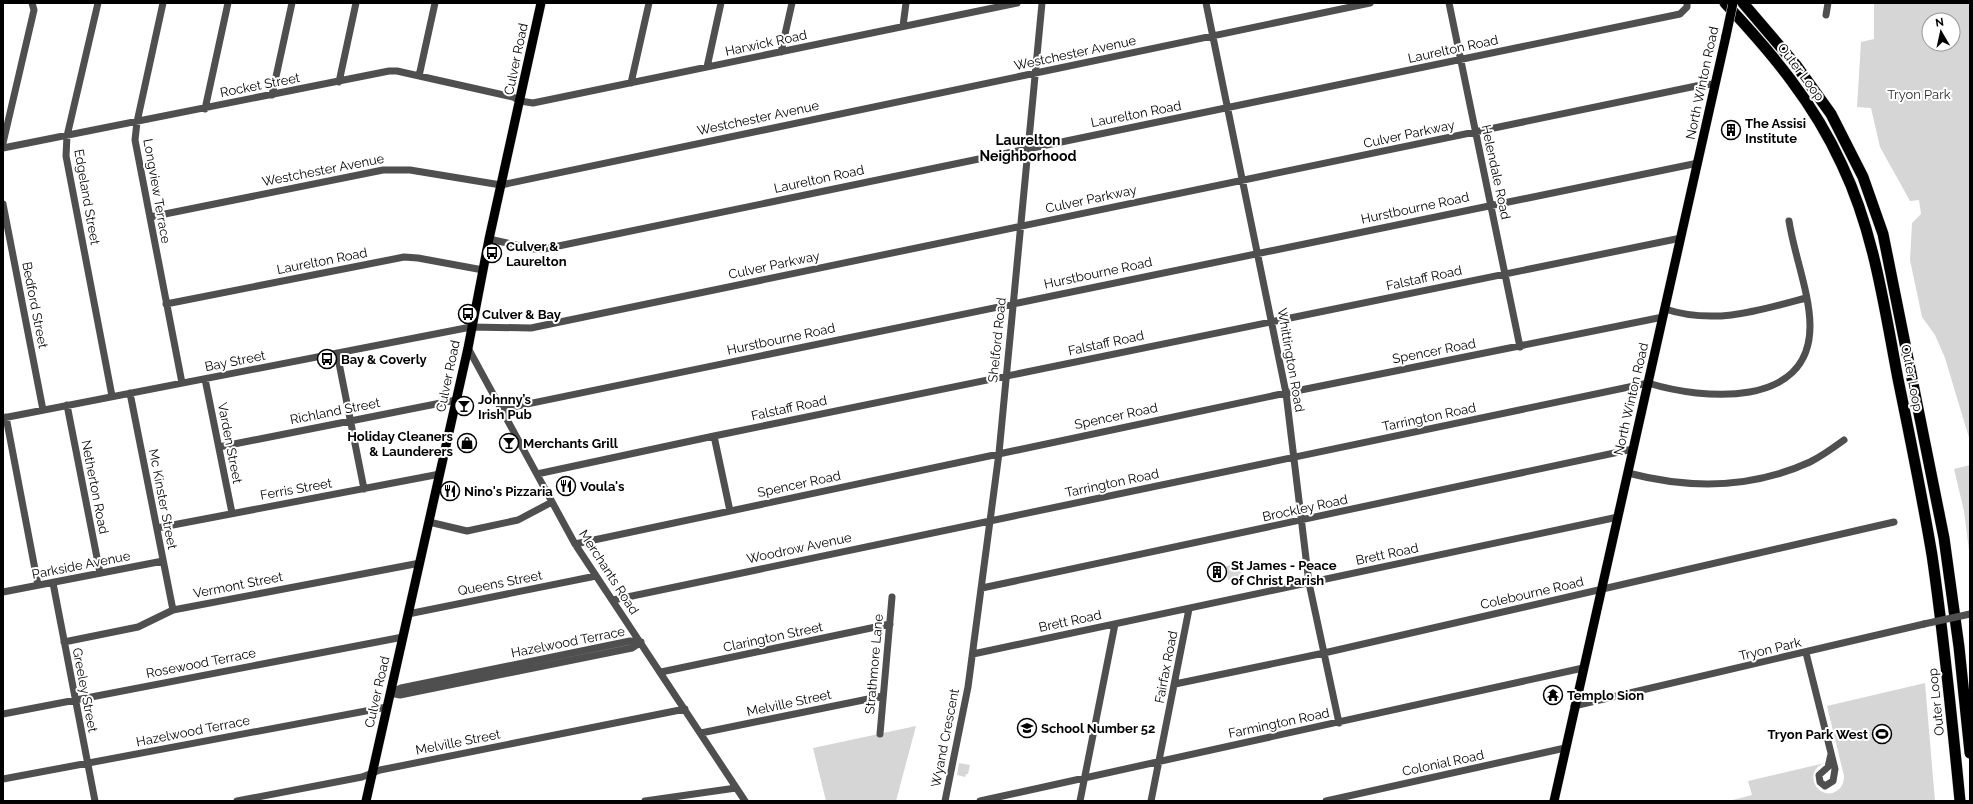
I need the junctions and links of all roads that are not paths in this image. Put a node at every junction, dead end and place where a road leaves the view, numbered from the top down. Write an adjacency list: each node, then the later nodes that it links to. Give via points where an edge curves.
1 (32, 3): 41 (street, via 34,10)
2 (98, 3): 40 (street, Edgeland Street)
3 (163, 3): 38 (street, Longview Terrace)
4 (228, 3): 36 (street)
5 (292, 3): 34 (street)
6 (356, 3): 31 (street)
7 (435, 3): 30 (street)
8 (541, 3): 35 (main road, Culver Road)
9 (649, 3): 32 (street)
10 (721, 3): 28 (street)
11 (792, 3): 26 (street)
12 (906, 3): 24 (street)
13 (1017, 3): 24 (street, Harwick Road)
14 (1042, 3): 29 (street, Shelford Road)
15 (1206, 3): 25 (street, Whittington Road)
16 (1370, 3): 25 (street, Westchester Avenue)
17 (1449, 3): 27 (street, Helendale Road)
18 (1687, 3): 27 (street, Laurelton Road, via 1687,7 1680,14)
19 (1725, 3): 158 (highway, Outer Loop, via 1783,69 1815,114 1845,170 1867,231 1879,279 1931,554 1947,668)
20 (1733, 3): 33 (main road, North Winton Road, bridge)
21 (1743, 3): 138 (highway, Outer Loop, via 1790,57 1829,110 1859,168 1882,229 1943,533 1959,642)
22 (1828, 3): 23 (street)
23 (1826, 15)
24 (903, 26): 26 (street, Harwick Road)
25 (1213, 37): 29 (street, Westchester Avenue); 37 (street, Whittington Road)
26 (781, 52): 28 (street, Harwick Road)
27 (1461, 59): 37 (street, Laurelton Road); 39 (street, Helendale Road)
28 (707, 67): 32 (street, Harwick Road)
29 (1035, 73): 43 (street, Shelford Road); 46 (street, Westchester Avenue)
30 (419, 76): 31 (street, Rocket Street, via 389,71); 35 (street, Rocket Street, via 513,97)
31 (339, 82): 34 (street, Rocket Street)
32 (631, 83): 35 (street, Harwick Road, via 533,104)
33 (1715, 84): 39 (street, Culver Parkway); 44 (main road, North Winton Road)
34 (272, 95): 36 (street, Rocket Street)
35 (520, 101): 46 (main road, Culver Road)
36 (205, 108): 38 (street, Rocket Street)
37 (1228, 108): 43 (street, Laurelton Road); 45 (street, Whittington Road)
38 (137, 122): 40 (street, Rocket Street); 49 (street, Longview Terrace, via 136,148)
39 (1476, 133): 45 (street, Culver Parkway); 48 (street, Helendale Road)
40 (67, 136): 42 (street, Rocket Street); 72 (street, Edgeland Street, via 66,156)
41 (3, 143)
42 (3, 148)
43 (1028, 148): 51 (street, Shelford Road); 53 (street, Laurelton Road, via 544,249)
44 (1698, 162): 48 (street, Hurstbourne Road); 52 (main road, North Winton Road)
45 (1243, 181): 51 (street, Culver Parkway); 54 (street, Whittington Road)
46 (502, 185): 49 (street, Westchester Avenue, via 410,170 383,170); 53 (main road, Culver Road)
47 (3, 204): 76 (street, Bedford Street)
48 (1491, 204): 54 (street, Hurstbourne Road); 56 (street, Helendale Road)
49 (150, 217): 59 (street, Longview Terrace)
50 (1789, 221): 57 (street, Tarrington Road)
51 (1020, 226): 58 (street, Shelford Road); 62 (street, Culver Parkway, via 531,328)
52 (1681, 238): 56 (street, Falstaff Road); 60 (main road, North Winton Road)
53 (490, 239): 55 (main road, Culver Road)
54 (1258, 253): 58 (street, Hurstbourne Road); 61 (street, Whittington Road)
55 (483, 270): 59 (street, Laurelton Road, via 418,258 404,258); 62 (main road, Culver Road)
56 (1505, 273): 61 (street, Falstaff Road); 63 (street, Helendale Road)
57 (1806, 298): 60 (street, via 1755,311 1713,317); 69 (street, Tarrington Road, via 1810,327 1806,348 1796,368 1778,382 1749,392 1716,396 1679,392)
58 (1013, 303): 66 (street, Shelford Road); 75 (street, Hurstbourne Road)
59 (166, 304): 68 (street, Longview Terrace)
60 (1664, 313): 63 (street, Spencer Road); 69 (main road, North Winton Road)
61 (1272, 321): 66 (street, Falstaff Road); 71 (street, Whittington Road)
62 (472, 327): 64 (main road, Culver Road); 65 (street, Bay Street)
63 (1520, 347): 71 (street, Spencer Road)
64 (468, 348): 73 (main road, Culver Road); 75 (street, Merchants Road)
65 (337, 353): 67 (street, Bay Street); 78 (street)
66 (1006, 376): 79 (street, Falstaff Road); 83 (street, Shelford Road)
67 (205, 379): 68 (street, Bay Street); 81 (street, Varden Street)
68 (182, 383): 70 (street, Bay Street)
69 (1648, 383): 82 (main road, North Winton Road); 84 (street, Tarrington Road)
70 (130, 393): 72 (street, Bay Street); 97 (street, Mc Kinster Street)
71 (1286, 393): 83 (street, Spencer Road); 84 (street, Whittington Road)
72 (112, 396): 74 (street, Bay Street)
73 (456, 400): 78 (street, Richland Street); 86 (main road, Culver Road)
74 (67, 405): 76 (street, Bay Street); 101 (street, Netherton Road)
75 (503, 409): 87 (street, Merchants Road)
76 (43, 410): 77 (street, Bay Street)
77 (4, 417): 105 (street)
78 (350, 420): 81 (street, Richland Street); 88 (street)
79 (714, 436): 87 (street, Falstaff Road); 90 (street)
80 (1844, 440): 85 (street, via 1819,457 1799,466 1737,482 1694,485)
81 (219, 447): 91 (street, Varden Street)
82 (1633, 449): 85 (main road, North Winton Road); 94 (street, Brockley Road)
83 (999, 453): 90 (street, Spencer Road); 93 (street, Shelford Road)
84 (1294, 458): 93 (street, Tarrington Road); 94 (street, Whittington Road)
85 (1628, 473): 92 (main road, North Winton Road)
86 (440, 474): 88 (street, Ferris Street); 95 (main road, Culver Road)
87 (537, 474): 89 (street, Merchants Road)
88 (364, 489): 91 (street, Ferris Street)
89 (552, 502): 95 (street, via 518,520 467,531); 98 (street, Merchants Road)
90 (730, 511): 98 (street, Spencer Road)
91 (232, 513): 97 (street, Ferris Street)
92 (1618, 517): 104 (street, Brett Road); 107 (main road, North Winton Road)
93 (990, 521): 106 (street, Shelford Road); 110 (street, Woodrow Avenue)
94 (1302, 521): 104 (street, Whittington Road); 106 (street, Brockley Road)
95 (429, 522): 100 (main road, Culver Road)
96 (1894, 522): 107 (street, Colebourne Road)
97 (157, 528): 99 (street, Mc Kinster Street)
98 (576, 544): 102 (street, Merchants Road)
99 (163, 561): 101 (street, Parkside Avenue); 112 (street, Mc Kinster Street)
100 (420, 563): 112 (street, Vermont Street); 113 (main road, Culver Road)
101 (100, 573): 103 (street, Parkside Avenue)
102 (596, 576): 110 (street, Merchants Road); 113 (street, Queens Street)
103 (53, 583): 105 (street, Parkside Avenue); 118 (street, Greeley Street)
104 (1309, 584): 111 (street, Brett Road); 120 (street, Whittington Road)
105 (38, 585): 108 (street, Parkside Avenue)
106 (982, 588): 122 (street, Shelford Road)
107 (1601, 590): 120 (street, Colebourne Road); 123 (main road, North Winton Road)
108 (3, 592)
109 (892, 597): 115 (street, Strathmore Lane)
110 (613, 600): 119 (street, Merchants Road)
111 (1189, 609): 116 (street, Brett Road); 126 (street, Fairfax Road)
112 (173, 610): 118 (street, Vermont Street, via 138,626)
113 (408, 614): 117 (main road, Culver Road)
114 (1970, 614): 121 (street, Tryon Park, bridge)
115 (890, 624): 124 (street, Clarington Street); 128 (street, Strathmore Lane)
116 (1115, 624): 122 (street, Brett Road); 143 (street)
117 (403, 637): 127 (main road, Culver Road); 129 (street, Rosewood Terrace)
118 (64, 642): 129 (street, Greeley Street)
119 (641, 642): 124 (street, Merchants Road); 127 (street, Hazelwood Terrace, via 636,647 609,653 400,695)
120 (1324, 653): 126 (street, Colebourne Road); 134 (street, Whittington Road)
121 (1806, 653): 130 (street, Tryon Park); 139 (street)
122 (972, 654): 125 (street, Shelford Road)
123 (1583, 668): 130 (main road, North Winton Road); 134 (street, Farmington Road)
124 (661, 672): 132 (street, Merchants Road)
125 (969, 679): 152 (street, Wyand Crescent)
126 (1175, 684): 140 (street, Fairfax Road)
127 (390, 693): 131 (main road, Culver Road)
128 (883, 696): 135 (street, Melville Street); 136 (street, Strathmore Lane)
129 (76, 700): 133 (street, Rosewood Terrace); 141 (street, Greeley Street)
130 (1574, 706): 137 (main road, North Winton Road)
131 (387, 707): 141 (street, Hazelwood Terrace); 142 (main road, Culver Road)
132 (685, 709): 135 (street, Merchants Road); 142 (street, Melville Street, via 380,770)
133 (3, 714)
134 (1339, 722): 140 (street, Farmington Road)
135 (701, 733): 145 (street, Merchants Road)
136 (880, 734)
137 (1565, 748): 156 (street, Colonial Road); 157 (main road, North Winton Road)
138 (1970, 753)
139 (1831, 754)
140 (1159, 762): 143 (street, Farmington Road); 155 (street, Fairfax Road)
141 (87, 763): 144 (street, Hazelwood Terrace); 147 (street, Greeley Street)
142 (372, 774): 148 (street, Melville Street); 149 (main road, Culver Road)
143 (1085, 778): 146 (street, Farmington Road); 154 (street)
144 (3, 779)
145 (736, 788): 150 (street); 151 (street, Merchants Road)
146 (1014, 797): 153 (street, Farmington Road)
147 (95, 801)
148 (237, 801)
149 (366, 801)
150 (645, 801)
151 (745, 801)
152 (945, 801)
153 (980, 801)
154 (1080, 801)
155 (1151, 801)
156 (1326, 801)
157 (1554, 801)
158 (1960, 801)

